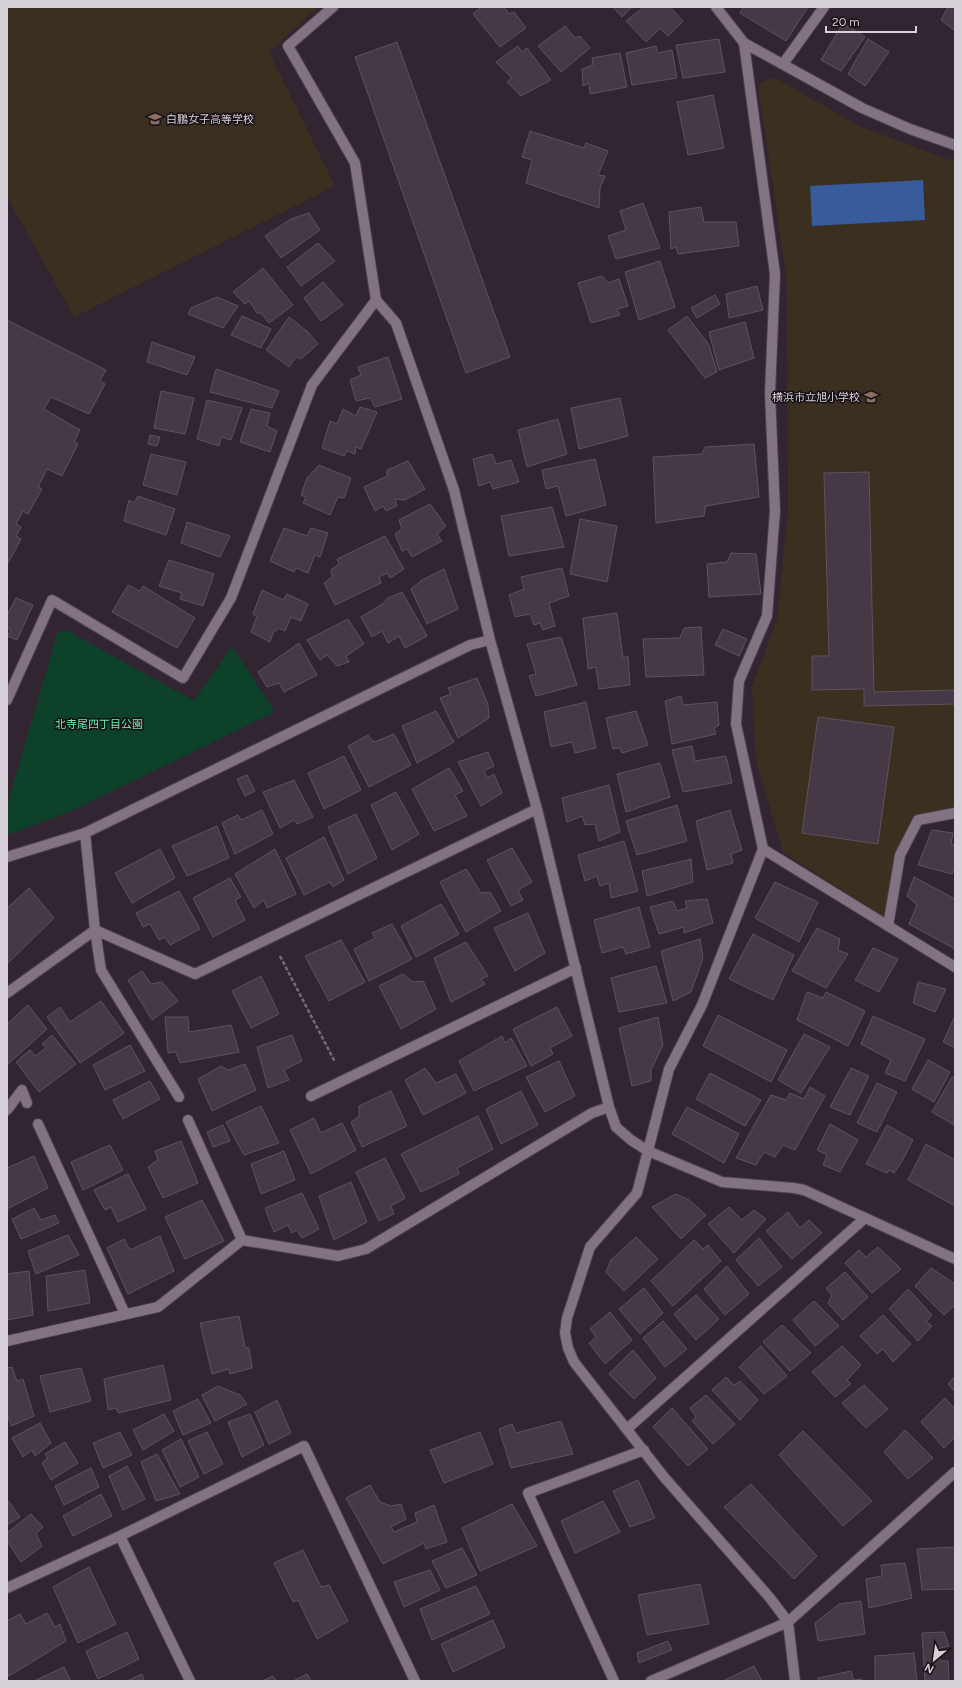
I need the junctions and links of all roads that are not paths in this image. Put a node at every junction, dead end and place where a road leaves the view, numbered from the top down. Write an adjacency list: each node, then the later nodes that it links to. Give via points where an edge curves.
1 (333, 7): 7 (street, via 288,46 355,163)
2 (716, 7): 4 (street)
3 (824, 7): 5 (street)
4 (744, 43): 5 (street); 13 (street, via 775,274 770,393 775,511 767,616 739,681 736,724)
5 (784, 64): 6 (street, via 862,108)
6 (955, 145)
7 (376, 300): 8 (street, via 396,323 454,490); 9 (street, via 312,385 231,598 183,678 52,600)
8 (490, 640): 10 (street); 12 (street, via 470,645)
9 (7, 700)
10 (537, 809): 16 (street, via 195,974); 18 (street)
11 (955, 813): 15 (street, via 918,820 900,855)
12 (85, 833): 14 (street); 16 (street)
13 (763, 849): 15 (street); 27 (street, via 702,1005 669,1069)
14 (7, 857)
15 (888, 926): 17 (street)
16 (95, 930): 19 (street); 21 (street, via 101,970)
17 (955, 967)
18 (576, 968): 20 (street); 23 (street)
19 (7, 993)
20 (311, 1096)
21 (178, 1098)
22 (27, 1103): 24 (street, via 22,1090)
23 (609, 1107): 27 (street, via 616,1127); 29 (street, via 592,1113 366,1249 338,1256)
24 (7, 1110)
25 (188, 1120): 29 (street)
26 (38, 1124): 31 (street)
27 (648, 1151): 28 (street, via 722,1182 804,1190); 33 (street, via 637,1193 590,1247 572,1299 565,1333 574,1362)
28 (865, 1218): 30 (street); 33 (street)
29 (242, 1240): 31 (street, via 158,1307)
30 (955, 1259)
31 (124, 1314): 32 (street)
32 (7, 1341)
33 (627, 1429): 34 (street)
34 (644, 1450): 38 (street); 41 (street, via 528,1493)
35 (955, 1472): 38 (street)
36 (120, 1536): 37 (street); 39 (street); 40 (street, via 304,1446)
37 (7, 1588)
38 (788, 1622): 42 (street); 43 (street)
39 (190, 1681)
40 (415, 1681)
41 (614, 1681)
42 (651, 1681)
43 (795, 1681)

